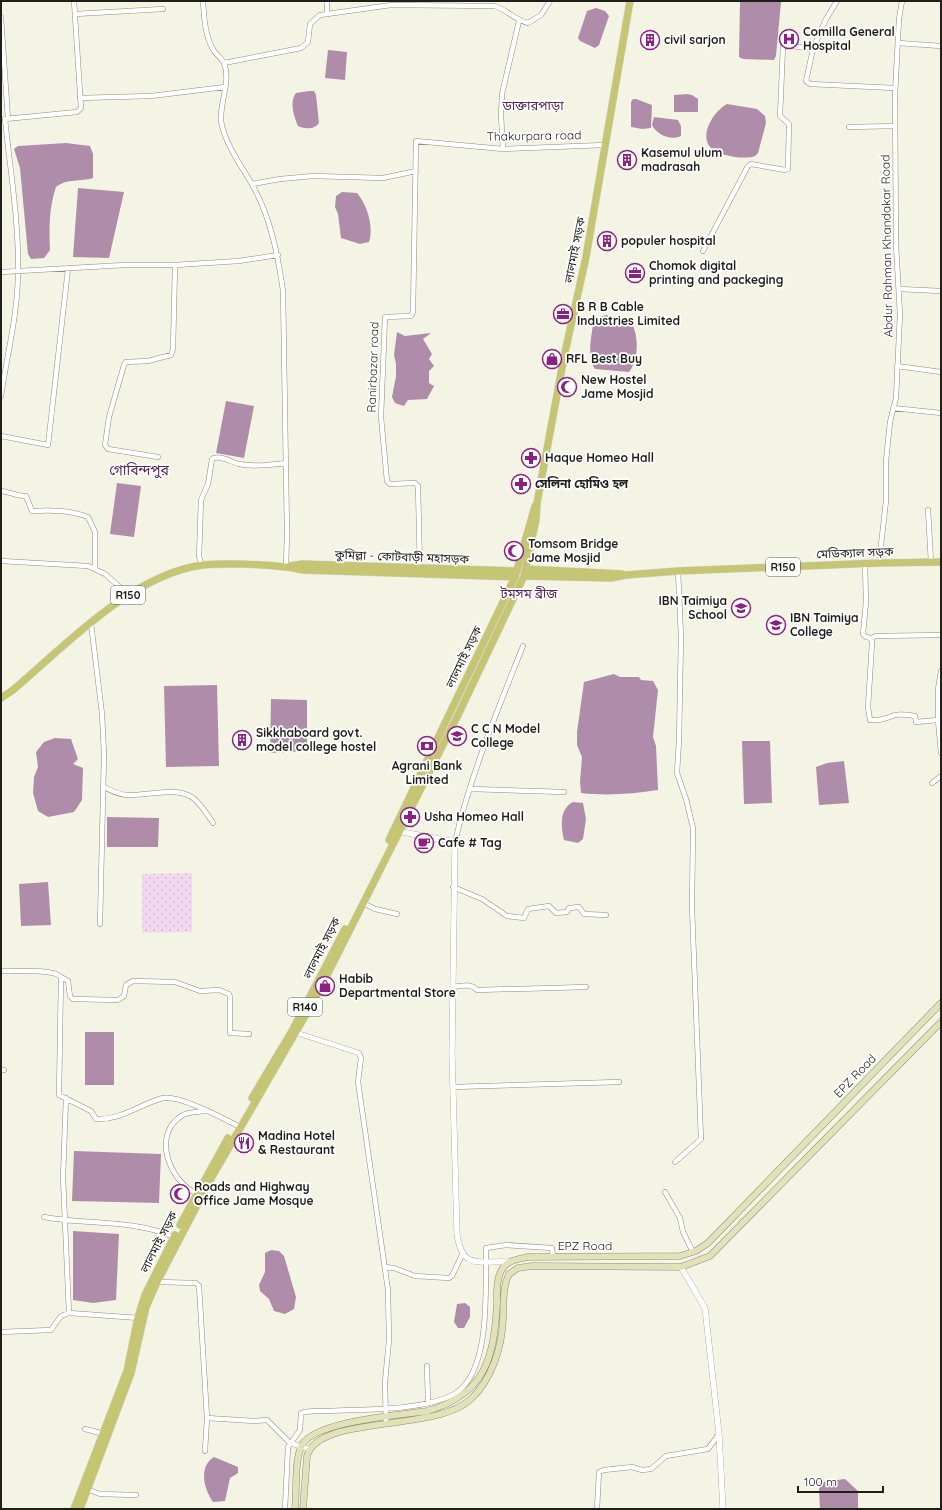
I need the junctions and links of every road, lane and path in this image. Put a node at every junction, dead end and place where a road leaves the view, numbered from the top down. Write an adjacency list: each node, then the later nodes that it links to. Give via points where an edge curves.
1 (74, 1): 11 (street)
2 (203, 1): 18 (street, via 207,34 214,51)
3 (328, 1): 10 (street)
4 (550, 1): 13 (street, via 535,20 528,23)
5 (630, 1): 27 (main road, লালমাই সড়ক / R140)
6 (837, 1): 17 (street)
7 (902, 1): 15 (street, Abdur Rahman Khandakar Road)
8 (393, 3): 10 (street); 13 (street, via 495,6)
9 (162, 9): 11 (street)
10 (327, 13): 18 (street, via 315,18 310,24 308,42 302,48)
11 (75, 14): 22 (street)
12 (1, 17): 14 (street)
13 (519, 21): 28 (street, via 502,94)
14 (2, 33): 19 (street)
15 (898, 43): 16 (street); 21 (street, Abdur Rahman Khandakar Road)
16 (941, 46)
17 (813, 49): 21 (street, via 806,81 810,84); 31 (street, via 783,46 780,116 789,124 788,169 751,164 748,166)
18 (224, 63): 20 (street)
19 (3, 86): 23 (street)
20 (225, 87): 22 (street, via 151,96); 30 (street, via 220,112 222,126 230,147)
21 (895, 88): 24 (street, Abdur Rahman Khandakar Road)
22 (80, 98): 23 (street, via 81,108 76,112)
23 (5, 119): 36 (street, via 15,213)
24 (895, 126): 25 (street); 37 (street, Abdur Rahman Khandakar Road)
25 (849, 127)
26 (416, 141): 28 (street, Thakurpara road); 29 (street, Ranirbazar road)
27 (605, 144): 28 (street, Thakurpara road); 48 (main road, লালমাই সড়ক / R140, via 586,257 564,357)
28 (503, 149)
29 (416, 171): 30 (street, via 383,178 313,176); 58 (street, Ranirbazar road, via 413,312 411,316 385,317 383,322 381,417 387,481 390,484 415,483 418,486)
30 (252, 184): 32 (street)
31 (703, 251)
32 (278, 255): 33 (street, via 239,261); 46 (street, via 283,291)
33 (175, 265): 34 (street); 45 (street, via 171,355 142,362 126,362 109,417 105,445 108,449)
34 (68, 269): 36 (street); 44 (street, via 48,445)
35 (1, 272): 36 (street)
36 (18, 272): 41 (street)
37 (899, 289): 38 (street); 39 (street, Abdur Rahman Khandakar Road)
38 (941, 291)
39 (897, 366): 40 (street); 42 (street, Abdur Rahman Khandakar Road)
40 (941, 372)
41 (1, 396)
42 (893, 408): 43 (street); 54 (street, Abdur Rahman Khandakar Road, via 886,461 886,501)
43 (941, 413)
44 (1, 436)
45 (158, 457)
46 (286, 463): 55 (street, via 259,466 239,464 217,457 212,459 208,484 200,500 199,557); 56 (street)
47 (1, 491): 57 (street, via 14,496 26,496 32,511 53,510 80,514 88,518 95,532)
48 (537, 503): 61 (main road, লালমাই সড়ক / R140, via 537,515); 62 (main road, লালমাই সড়ক / R140, via 530,518)
49 (928, 510): 51 (street)
50 (1, 561): 57 (street)
51 (932, 562): 52 (main road, মেডিক্যাল সড়ক / R150); 54 (main road, মেডিক্যাল সড়ক / R150)
52 (941, 562)
53 (865, 563): 54 (main road, মেডিক্যাল সড়ক / R150); 60 (main road, মেডিক্যাল সড়ক / R150); 66 (street, via 866,602 863,634)
54 (879, 563)
55 (202, 565): 56 (main road, কুমিল্লা - কোটবাড়ী মহাসড়ক / R150); 63 (main road, কুমিল্লা - কোটবাড়ী মহাসড়ক / R150, via 164,577)
56 (286, 567): 59 (main road, কুমিল্লা - কোটবাড়ী মহাসড়ক / R150, via 303,570)
57 (95, 568): 63 (street)
58 (420, 568): 59 (main road, কুমিল্লা - কোটবাড়ী মহাসড়ক / R150); 62 (main road, কুমিল্লা - কোটবাড়ী মহাসড়ক / R150)
59 (408, 571): 62 (main road, কুমিল্লা - কোটবাড়ী মহাসড়ক / R150)
60 (678, 571): 61 (main road, মেডিক্যাল সড়ক / R150, via 611,578); 100 (street, via 681,637 677,773 693,828 692,908 701,1139)
61 (525, 572): 71 (main road, লালমাই সড়ক / R140)
62 (516, 574): 70 (main road, লালমাই সড়ক / R140)
63 (129, 595): 64 (main road, কুমিল্লা - কোটবাড়ী মহাসড়ক / R150)
64 (91, 623): 69 (main road, কুমিল্লা - কোটবাড়ী মহাসড়ক / R150); 76 (street, via 102,714)
65 (941, 635): 66 (street)
66 (871, 638): 72 (street, via 868,707 870,720 888,719 895,715 915,716 916,722)
67 (523, 646): 77 (street, via 498,708)
68 (941, 671): 72 (street)
69 (1, 698)
70 (451, 711): 71 (main road); 80 (main road, লালমাই সড়ক / R140)
71 (458, 715): 80 (main road, লালমাই সড়ক / R140)
72 (938, 720): 73 (street)
73 (941, 753)
74 (941, 776): 75 (street)
75 (932, 783)
76 (104, 787): 79 (street, via 126,795 179,793 192,797); 86 (street)
77 (471, 788): 78 (street); 81 (street)
78 (564, 792)
79 (212, 822)
80 (396, 831): 81 (street); 83 (main road, লালমাই সড়ক / R140); 93 (main road, লালমাই সড়ক / R140)
81 (455, 842): 82 (street)
82 (453, 887): 85 (street, via 482,899 513,918 524,918 528,909 549,906 556,913 579,907 584,914); 89 (street)
83 (363, 904): 84 (street); 93 (main road, লালমাই সড়ক / R140)
84 (396, 914)
85 (606, 915)
86 (100, 924)
87 (1, 971): 88 (street, via 28,970 57,974)
88 (61, 977): 94 (street, via 68,981 70,996 73,999 118,1000 124,996 126,985 133,981 175,982 200,991 222,991 230,997 230,1033); 97 (street, via 58,1093)
89 (453, 987): 90 (street, via 469,985 477,990); 96 (street)
90 (586, 987)
91 (941, 1003): 106 (main road, EPZ Road, via 708,1243)
92 (941, 1022): 112 (main road, EPZ Road, via 713,1253)
93 (295, 1032): 99 (main road, লালমাই সড়ক / R140); 111 (street, via 359,1053 361,1058 359,1089)
94 (249, 1034)
95 (619, 1082): 96 (street)
96 (452, 1087): 107 (street, via 457,1234)
97 (66, 1098): 98 (street, via 91,1111 93,1117 98,1119 130,1113 164,1098 179,1100); 104 (street, via 63,1176)
98 (206, 1111): 99 (street); 102 (street, via 184,1114 172,1123 165,1143 172,1172 187,1189)
99 (238, 1126): 102 (main road, লালমাই সড়ক / R140); 113 (main road, লালমাই সড়ক / R140)
100 (675, 1162)
101 (665, 1192): 106 (street, via 680,1218 683,1232)
102 (196, 1193): 105 (main road, লালমাই সড়ক / R140)
103 (44, 1217): 104 (street)
104 (65, 1221): 105 (street, via 134,1226 161,1231); 114 (street)
105 (174, 1237): 115 (main road, লালমাই সড়ক / R140, via 155,1274)
106 (693, 1252): 108 (main road, EPZ Road, via 680,1256)
107 (462, 1255): 109 (street, via 469,1260); 111 (street, via 449,1278 415,1276)
108 (553, 1257): 109 (street, via 552,1248 506,1245 486,1248); 110 (main road, EPZ Road, via 528,1257)
109 (486, 1262): 110 (street); 118 (street, via 484,1332 476,1364 471,1376 457,1392)
110 (509, 1262): 121 (main road, EPZ Road, via 503,1267 498,1283 493,1347 486,1366 468,1392 442,1407)
111 (385, 1267): 119 (street, via 389,1309)
112 (681, 1267): 121 (main road, EPZ Road, via 518,1268 509,1274 505,1282 500,1344 491,1368 477,1392 469,1401 447,1413 423,1419); 123 (street, via 705,1308)
113 (157, 1282): 115 (main road, লালমাই সড়ক / R140); 120 (street, via 196,1283 199,1286)
114 (69, 1313): 115 (street); 116 (street, via 61,1316 51,1330)
115 (141, 1318): 124 (main road, লালমাই সড়ক / R140)
116 (1, 1332)
117 (427, 1366): 118 (street)
118 (428, 1403): 119 (street)
119 (385, 1409): 121 (street); 125 (street, via 301,1412 300,1431)
120 (207, 1418): 125 (street, via 267,1420); 128 (street)
121 (386, 1421): 126 (main road, EPZ Road, via 333,1426 311,1435); 127 (main road, EPZ Road, via 328,1435 315,1442)
122 (85, 1428): 124 (street)
123 (719, 1434): 136 (street, via 708,1449 666,1456 651,1470 632,1467 599,1472); 137 (street)
124 (106, 1435): 129 (main road, লালমাই সড়ক / R140)
125 (290, 1443): 126 (street); 133 (street)
126 (301, 1446): 127 (street); 134 (main road)
127 (309, 1449): 135 (main road)
128 (205, 1451)
129 (85, 1488): 130 (street, via 100,1494); 131 (main road, লালমাই সড়ক / R140); 132 (main road, লালমাই সড়ক / R140)
130 (136, 1495)
131 (74, 1509)
132 (80, 1509)
133 (285, 1509)
134 (295, 1509)
135 (303, 1509)
136 (597, 1509)
137 (723, 1509)

